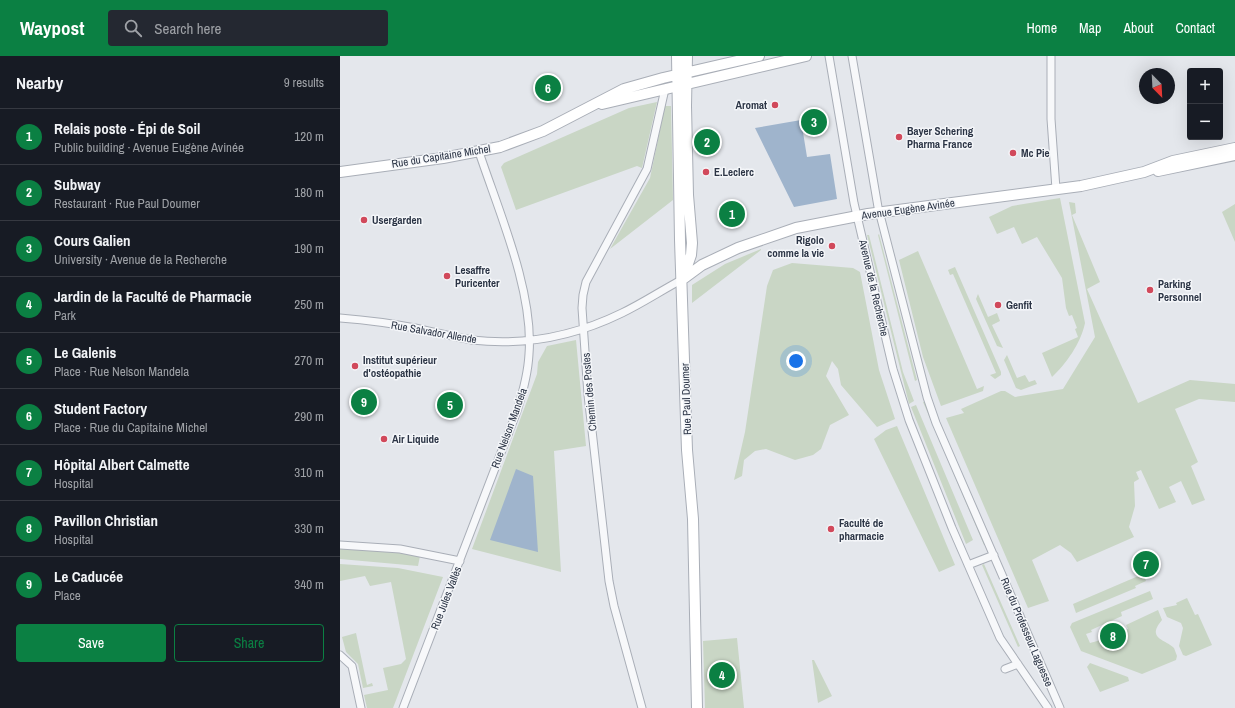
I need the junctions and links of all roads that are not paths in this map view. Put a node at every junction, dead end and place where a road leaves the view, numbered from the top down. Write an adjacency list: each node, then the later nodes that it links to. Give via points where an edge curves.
1 (677, 56): 8 (main road, Rue Paul Doumer)
2 (686, 56): 8 (main road, Rue Paul Doumer)
3 (759, 56): 8 (main road, Rue du Capitaine Michel)
4 (806, 56): 9 (main road, Rue du Capitaine Michel)
5 (829, 56): 19 (street, Avenue de la Recherche)
6 (852, 56): 18 (street)
7 (1051, 56): 17 (street, via 1051,119)
8 (682, 73): 9 (main road, Rue Paul Doumer); 11 (main road, Rue du Capitaine Michel, via 618,91)
9 (682, 85): 10 (main road, Rue du Capitaine Michel); 20 (main road, Rue Paul Doumer, via 692,243 691,256)
10 (666, 89): 11 (main road, Rue du Capitaine Michel); 22 (street, Chemin des Postes, via 647,169 586,282 582,308)
11 (583, 111): 13 (main road, Rue du Capitaine Michel, via 532,136)
12 (1235, 148): 16 (main road, Avenue Eugène Avinée, via 1173,161)
13 (480, 152): 15 (main road, Rue du Capitaine Michel); 23 (street, Rue Nelson Mandela, via 522,284)
14 (1235, 155): 16 (main road, Avenue Eugène Avinée, via 1172,169)
15 (340, 172)
16 (1144, 172): 17 (main road, Avenue Eugène Avinée)
17 (1056, 189): 18 (main road, Avenue Eugène Avinée)
18 (880, 213): 19 (main road, Avenue Eugène Avinée); 26 (street, Rue du Professeur Laguesse, via 933,415)
19 (857, 216): 20 (main road, Avenue Eugène Avinée, via 796,228 763,238 702,265); 24 (street, Avenue de la Recherche, via 893,370)
20 (683, 279): 22 (street, Rue Salvador Allende, via 622,313); 35 (main road, Rue Paul Doumer)
21 (340, 318): 23 (street, Rue Salvador Allende, via 400,325 472,340)
22 (583, 329): 23 (street, Rue Salvador Allende); 34 (street, Chemin des Postes, via 610,589)
23 (529, 341): 27 (street, Rue Nelson Mandela, via 528,367 522,395)
24 (911, 424): 28 (street, Rue du Professeur Laguesse)
25 (340, 545): 27 (street, Rue Jules Vallès, via 400,549)
26 (994, 555): 28 (street); 37 (street, Rue du Professeur Laguesse)
27 (460, 561): 32 (street, Rue Jules Vallès)
28 (968, 565): 30 (street, Rue du Professeur Laguesse, via 1000,638)
29 (340, 655): 33 (street, via 352,666)
30 (1018, 664): 31 (street); 36 (street, Rue du Professeur Laguesse)
31 (1005, 669)
32 (404, 706)
33 (361, 708)
34 (642, 708)
35 (698, 708)
36 (1048, 708)
37 (1060, 708)

